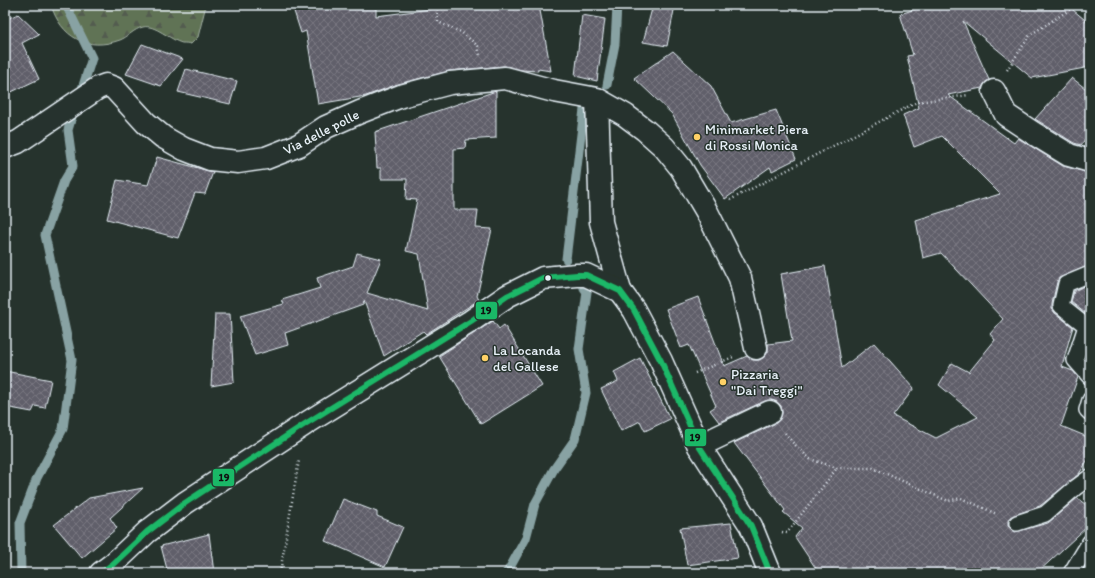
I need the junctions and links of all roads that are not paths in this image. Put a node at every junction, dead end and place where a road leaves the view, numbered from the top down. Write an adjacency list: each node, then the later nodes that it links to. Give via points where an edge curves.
1 (994, 91): 4 (street, via 1006,114 1069,155)
2 (597, 99): 3 (street, Via delle polle, via 505,78 450,84 401,96 360,112 326,127 300,146 266,158 238,162 210,159 163,137 146,123 114,88 106,85 18,142); 6 (street, via 601,222); 7 (street, via 645,130 664,147 681,168 708,212 740,278)
3 (5, 147)
4 (1090, 161)
5 (1090, 274): 8 (lane, via 1066,284 1061,306 1086,326 1075,360)
6 (620, 291): 12 (street, via 647,333); 16 (street, via 586,275 565,275 543,278 507,296 185,503 146,532)
7 (756, 348)
8 (1090, 377)
9 (1090, 400): 11 (lane, via 1087,410)
10 (770, 412): 12 (street)
11 (1090, 413)
12 (699, 446): 17 (street, via 751,526)
13 (1090, 477): 14 (lane, via 1045,514)
14 (1017, 523)
15 (1090, 542): 18 (lane)
16 (100, 573)
17 (770, 573)
18 (1071, 573)

